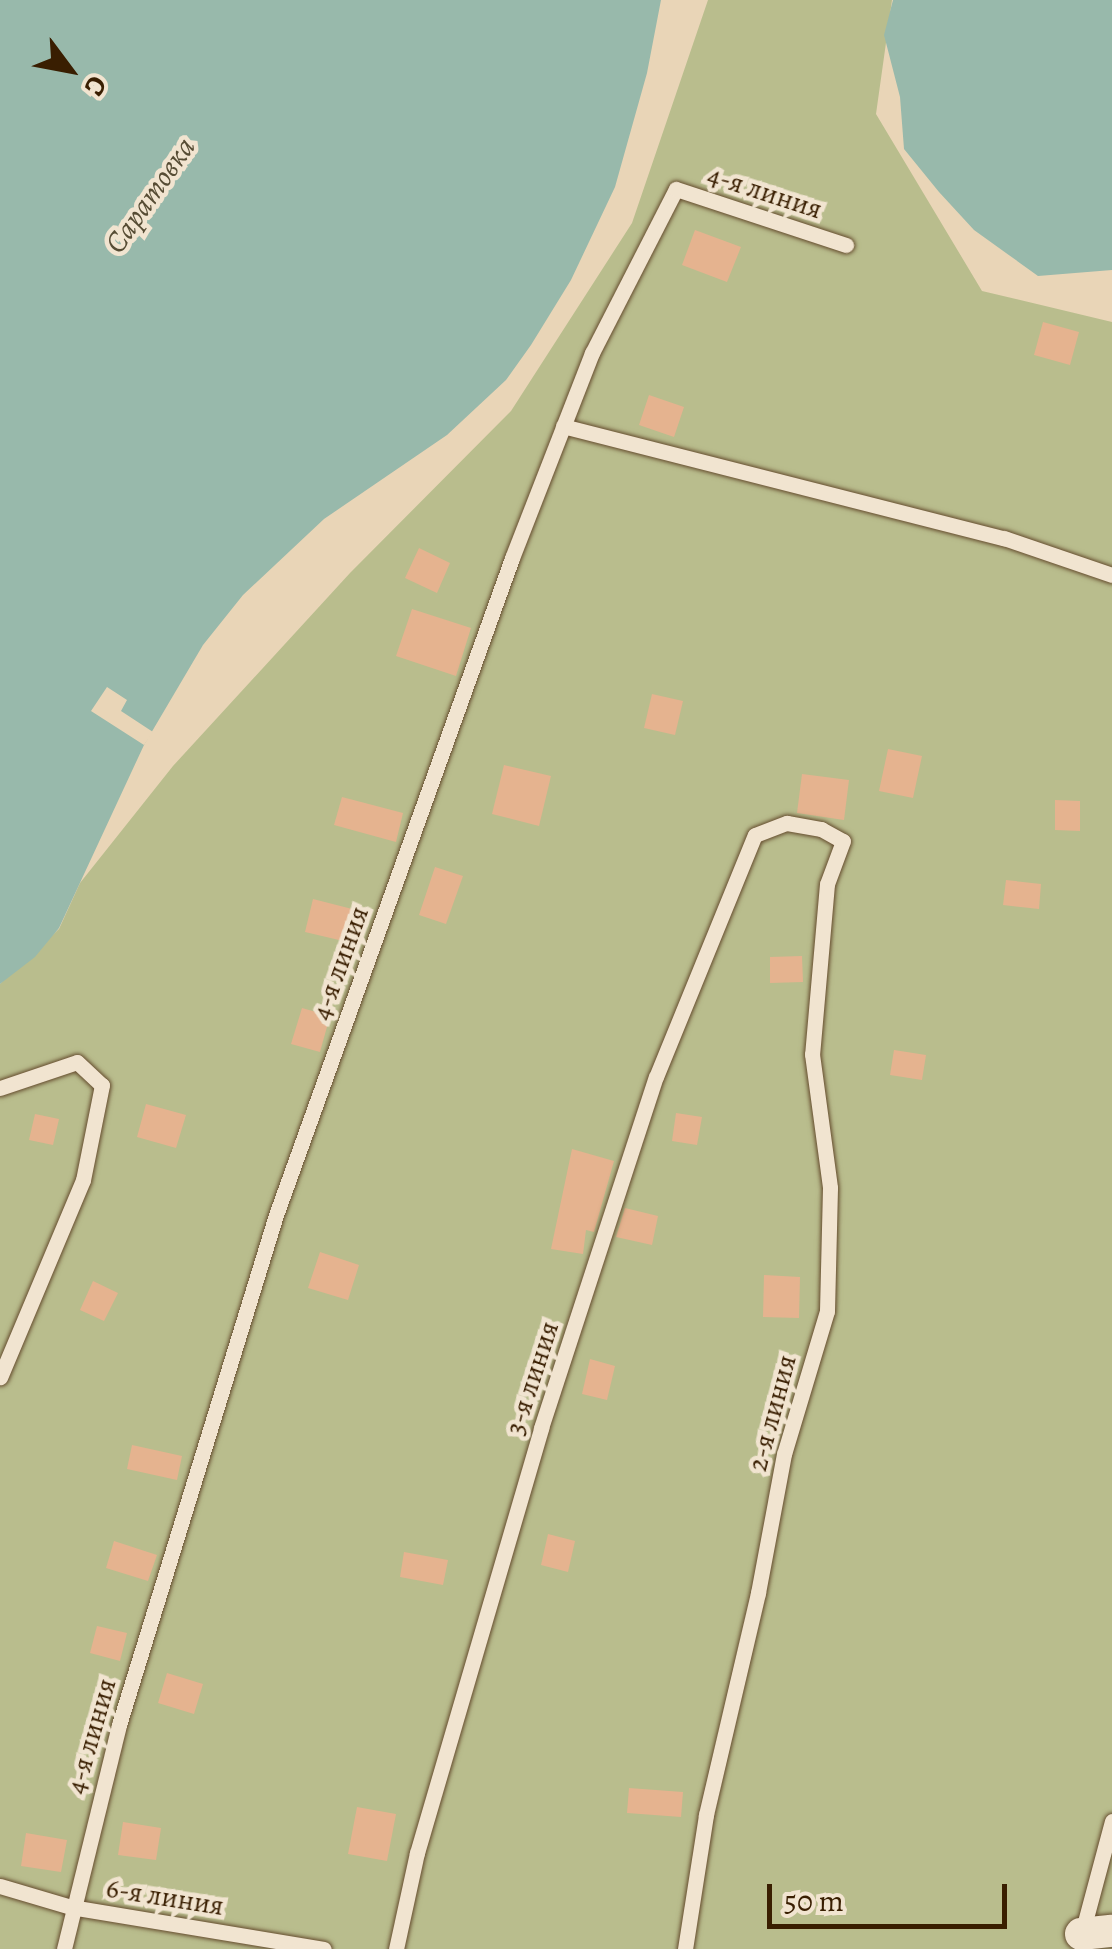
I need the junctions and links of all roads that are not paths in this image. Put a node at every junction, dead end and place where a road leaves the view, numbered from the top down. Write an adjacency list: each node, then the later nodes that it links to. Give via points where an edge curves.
1 (846, 245): 2 (lane, 4-я линия, via 676,189 592,353)
2 (564, 426): 3 (lane, via 1004,538); 9 (lane, 4-я линия, via 276,1214 119,1724)
3 (1112, 576)
4 (755, 835): 13 (lane, 3-я линия, via 656,1077 541,1428 416,1853); 14 (lane, 2-я линия, via 788,823 843,841 827,884 812,1054 830,1188 826,1311 784,1454 706,1815)
5 (0, 1088): 6 (lane, via 78,1062 102,1085 82,1180)
6 (0, 1377)
7 (1112, 1821): 10 (lane)
8 (0, 1886): 9 (lane, 6-я линия)
9 (71, 1907): 11 (lane, 4-я линия); 12 (lane, 6-я линия)
10 (1090, 1938)
11 (64, 1949)
12 (324, 1949)
13 (396, 1949)
14 (685, 1949)

